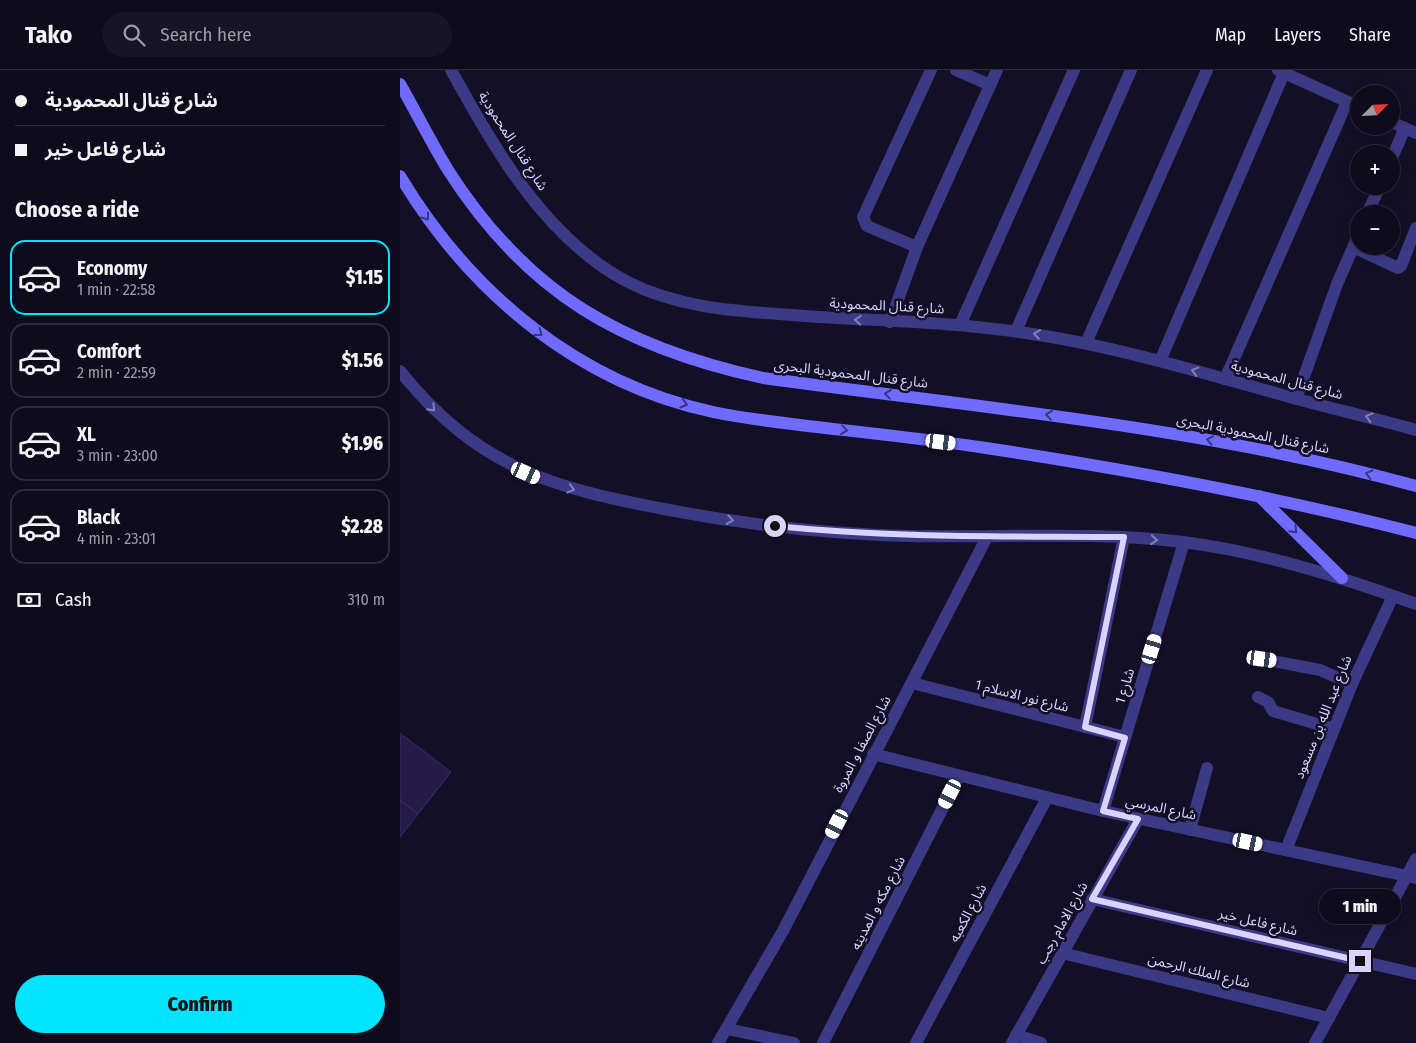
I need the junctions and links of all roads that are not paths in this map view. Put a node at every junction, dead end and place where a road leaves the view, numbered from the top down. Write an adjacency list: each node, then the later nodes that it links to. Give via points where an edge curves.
1 (451, 70): 20 (street, شارع قنال المحمودية, one-way to 1, via 708,308 677,302 625,281 580,249 534,201 491,140)
2 (931, 70): 17 (street, via 863,217 867,226)
3 (956, 70): 10 (street)
4 (997, 70): 10 (street)
5 (1074, 70): 21 (street)
6 (1132, 70): 22 (street)
7 (1207, 70): 23 (street)
8 (1281, 71): 11 (street); 24 (street)
9 (400, 84): 29 (main road, شارع قنال المحمودية البحرى, one-way to 9, via 1321,462 1170,432 763,378 649,345 617,330 563,296 528,268 503,242 448,170)
10 (990, 85): 17 (street)
11 (1350, 103)
12 (1350, 110): 26 (street)
13 (1411, 130): 14 (street)
14 (1400, 146)
15 (400, 176): 30 (main road, one-way to 30, via 459,259 521,320 575,357 611,377 657,396 738,417 1094,464)
16 (1416, 228): 19 (street, via 1398,268)
17 (917, 247): 20 (street)
18 (1350, 254): 27 (street)
19 (1370, 255)
20 (890, 322): 21 (street, شارع قنال المحمودية)
21 (960, 325): 22 (street, شارع قنال المحمودية)
22 (1016, 331): 23 (street, شارع قنال المحمودية, one-way to 22)
23 (1086, 343): 24 (street, شارع قنال المحمودية)
24 (1160, 361): 26 (street, شارع قنال المحمودية, one-way to 24)
25 (400, 371): 32 (street, one-way to 32, via 436,412 484,450 541,480 602,498 756,524 831,532)
26 (1225, 379): 27 (street, شارع قنال المحمودية)
27 (1296, 399): 28 (street, شارع قنال المحمودية, one-way to 27)
28 (1416, 430)
29 (1416, 486)
30 (1259, 496): 31 (main road); 35 (main road, one-way to 35)
31 (1416, 533)
32 (987, 536): 33 (street); 39 (street, شارع الصفا و المروة)
33 (1124, 537): 34 (street, one-way to 34); 42 (street)
34 (1184, 542): 35 (street, via 1232,550); 44 (street, شارع 1)
35 (1342, 578): 36 (street)
36 (1393, 596): 37 (street); 40 (street, شارع عبد الله بن مسعود)
37 (1416, 604)
38 (1262, 659): 40 (street, via 1320,670)
39 (912, 683): 42 (street, شارع نور الاسلام 1); 45 (street, شارع الصفا و المروة)
40 (1352, 684): 43 (street, شارع عبد الله بن مسعود)
41 (1258, 697): 43 (street, via 1268,702 1273,711)
42 (1085, 727): 44 (street, شارع نور الاسلام 1)
43 (1334, 729): 52 (street, شارع عبد الله بن مسعود)
44 (1125, 738): 49 (street, شارع 1)
45 (873, 754): 47 (street, شارع المرسي); 60 (street, شارع الصفا و المروة, via 784,929)
46 (1208, 768): 51 (street)
47 (959, 776): 48 (street, شارع المرسي); 65 (street, شارع مكه و المدينه)
48 (1047, 798): 49 (street, شارع المرسي); 66 (street, شارع الكعبه)
49 (1103, 811): 50 (street, شارع المرسي)
50 (1138, 819): 51 (street, شارع المرسي); 55 (street, شارع الامام رجب)
51 (1190, 830): 52 (street, شارع المرسي)
52 (1286, 850): 54 (street, شارع المرسي)
53 (1416, 859): 54 (street)
54 (1412, 877): 57 (street)
55 (1092, 899): 56 (street, شارع الامام رجب); 57 (street, شارع فاعل خير)
56 (1062, 953): 59 (street, شارع الملك الرحمن); 61 (street, شارع الامام رجب)
57 (1360, 961): 58 (street, شارع فاعل خير); 59 (street)
58 (1416, 974)
59 (1329, 1018): 62 (street)
60 (727, 1029): 63 (street, شارع الصفا و المروة); 64 (street)
61 (1014, 1039): 67 (street)
62 (1318, 1042)
63 (718, 1043)
64 (791, 1043)
65 (823, 1043)
66 (916, 1043)
67 (1041, 1043)

